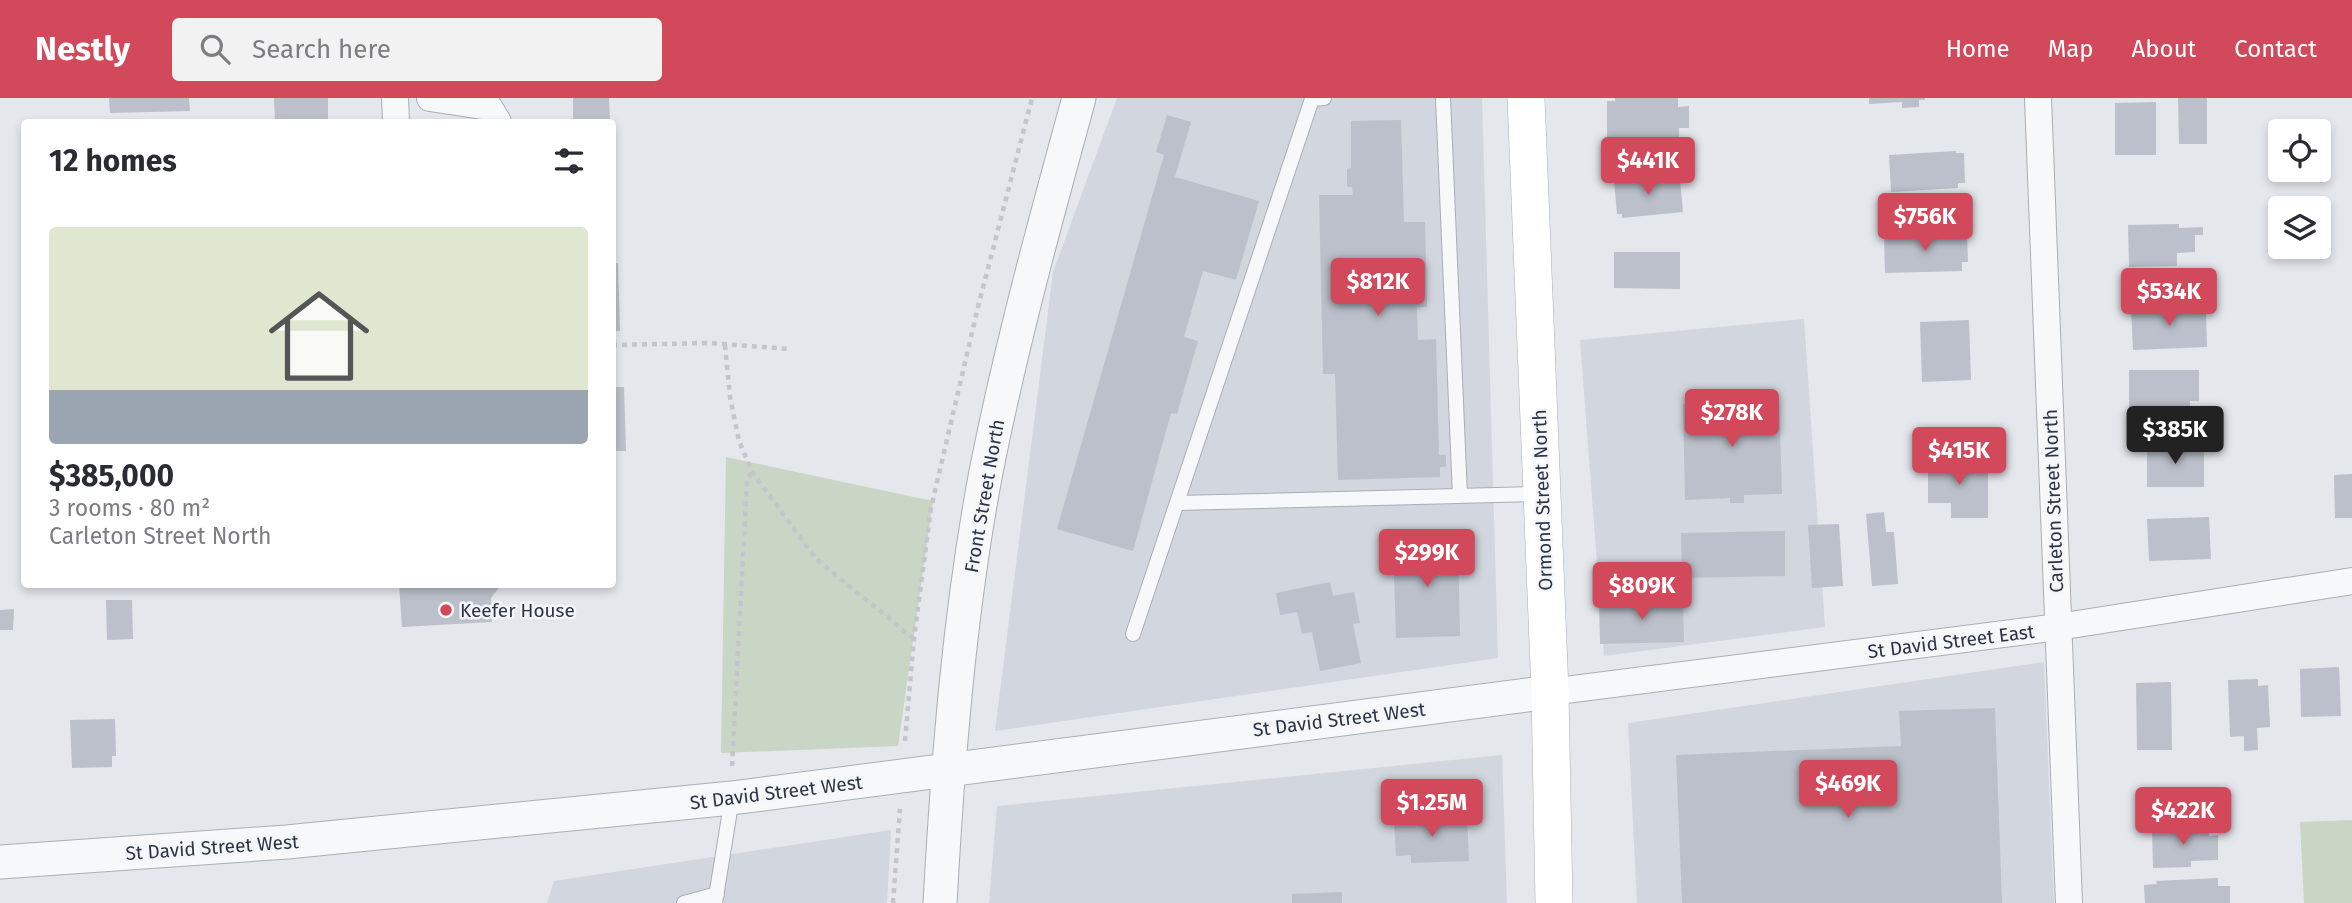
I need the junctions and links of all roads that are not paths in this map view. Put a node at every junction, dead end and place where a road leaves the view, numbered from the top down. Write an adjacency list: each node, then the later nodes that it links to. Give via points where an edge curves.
1 (395, 98): 8 (street)
2 (430, 98): 9 (street, via 489,107)
3 (1079, 98): 17 (street, Front Street North, via 1016,334 986,474 963,618)
4 (1324, 98): 12 (lane, via 1312,99)
5 (1443, 98): 11 (lane)
6 (1526, 98): 10 (main road, Ormond Street North)
7 (2038, 98): 14 (street, Carleton Street North)
8 (396, 119)
9 (496, 119)
10 (1541, 494): 11 (lane); 16 (main road, Ormond Street North)
11 (1461, 496): 12 (lane)
12 (1177, 503): 15 (lane)
13 (2352, 582): 14 (street, St David Street East)
14 (2058, 628): 16 (street, St David Street East); 24 (street, Carleton Street North)
15 (1133, 634)
16 (1550, 692): 17 (street, St David Street West); 23 (main road, Ormond Street North)
17 (948, 769): 18 (street, St David Street West); 22 (street, Front Street North)
18 (732, 798): 19 (street, St David Street West, via 287,842); 20 (lane)
19 (0, 862)
20 (716, 898): 21 (lane)
21 (684, 903)
22 (940, 903)
23 (1554, 903)
24 (2069, 903)

